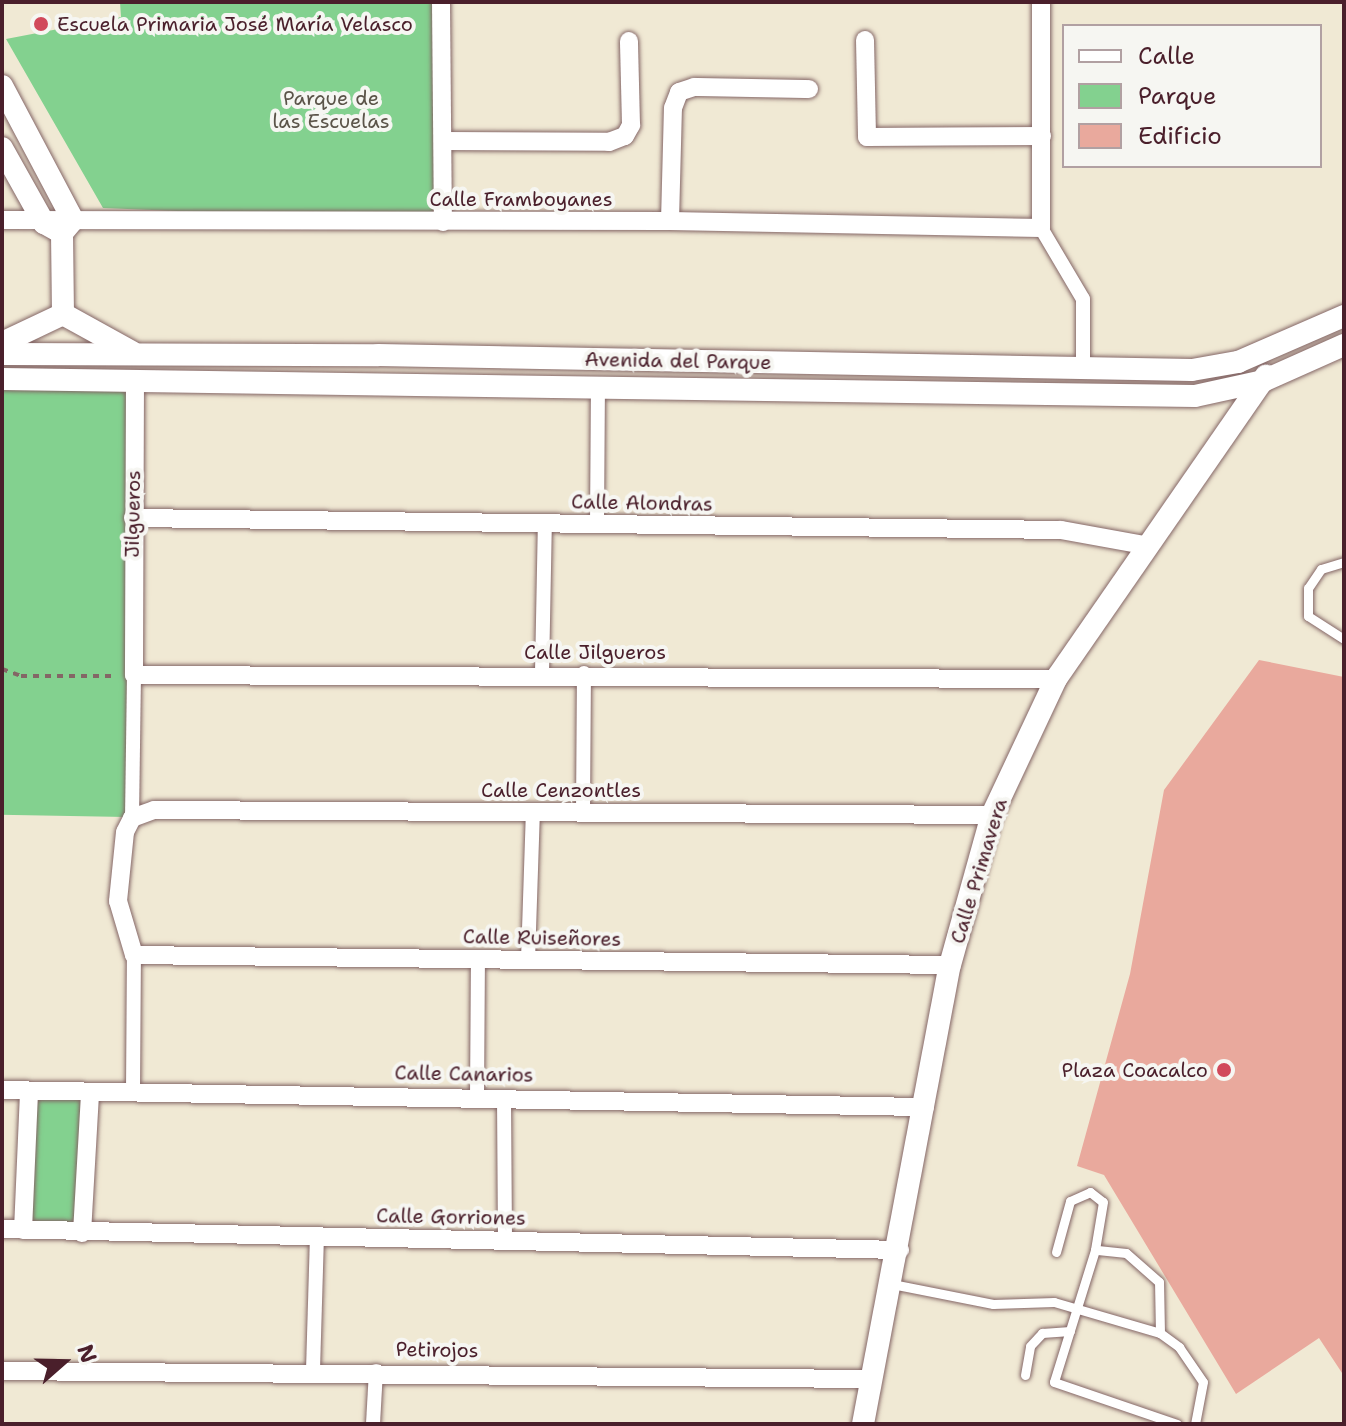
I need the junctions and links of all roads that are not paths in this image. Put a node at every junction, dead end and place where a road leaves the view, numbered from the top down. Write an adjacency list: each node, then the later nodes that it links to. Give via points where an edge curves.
1 (441, 2): 8 (street)
2 (1041, 2): 7 (street)
3 (865, 40): 7 (street, via 867,137)
4 (629, 41): 8 (street, via 631,125 625,136 609,142)
5 (2, 86): 13 (street)
6 (809, 89): 11 (street, via 694,87 679,92 673,108)
7 (1042, 136): 14 (street)
8 (443, 141): 12 (street)
9 (2, 148): 13 (street)
10 (2, 220): 13 (street, Calle Framboyanes)
11 (670, 221): 12 (street, Calle Framboyanes); 14 (street, Calle Framboyanes)
12 (443, 222): 13 (street, Calle Framboyanes)
13 (60, 225): 15 (street)
14 (1041, 228): 22 (street, via 1083,299)
15 (63, 314): 17 (street); 20 (street)
16 (1344, 316): 18 (street, Avenida del Parque)
17 (2, 343)
18 (1286, 345): 22 (street, Avenida del Parque, via 1238,362 1192,370); 25 (street, Calle Primavera)
19 (1344, 345): 25 (street, Avenida del Parque)
20 (135, 353): 21 (street, Avenida del Parque); 22 (street, Avenida del Parque); 24 (street, Jilgueros)
21 (2, 354)
22 (1083, 368)
23 (2, 379): 24 (street, Avenida del Parque)
24 (135, 379): 26 (street, Avenida del Parque); 27 (street, Jilgueros)
25 (1263, 381): 26 (street, Avenida del Parque, via 1195,396); 30 (street, Calle Primavera)
26 (598, 385): 29 (street)
27 (133, 518): 28 (street, Calle Alondras); 35 (street, Jilgueros)
28 (545, 523): 29 (street, Calle Alondras); 33 (street)
29 (597, 524): 30 (street, Calle Alondras, via 1061,530)
30 (1150, 546): 36 (street, Calle Primavera)
31 (1344, 562): 32 (lane, via 1321,569 1308,588 1308,616)
32 (1344, 639)
33 (542, 673): 34 (street, Calle Jilgueros); 35 (street, Calle Jilgueros)
34 (584, 673): 36 (street, Calle Jilgueros); 38 (street)
35 (134, 675): 40 (street)
36 (1056, 679): 39 (street, Calle Primavera)
37 (533, 811): 38 (street, Calle Cenzontles); 40 (street, Calle Cenzontles, via 154,810); 43 (street)
38 (583, 812): 39 (street, Calle Cenzontles)
39 (992, 815): 44 (street, Calle Primavera)
40 (132, 818): 41 (street, via 125,832 118,901)
41 (134, 955): 42 (street, Calle Ruiseñores); 47 (street)
42 (478, 959): 43 (street, Calle Ruiseñores); 49 (street)
43 (528, 960): 44 (street, Calle Ruiseñores)
44 (950, 965): 51 (street, Calle Primavera)
45 (2, 1090): 46 (street, Calle Canarios)
46 (29, 1091): 48 (street, Calle Canarios); 53 (street)
47 (133, 1091): 48 (street, Calle Canarios); 49 (street, Calle Canarios)
48 (90, 1094): 54 (street)
49 (477, 1097): 50 (street, Calle Canarios)
50 (504, 1097): 51 (street, Calle Canarios); 56 (street)
51 (925, 1107): 57 (street, Calle Primavera)
52 (2, 1229): 53 (street, Calle Gorriones)
53 (23, 1230): 54 (street, Calle Gorriones)
54 (82, 1233): 55 (street, Calle Gorriones)
55 (317, 1235): 56 (street, Calle Gorriones); 64 (street)
56 (505, 1240): 57 (street, Calle Gorriones)
57 (900, 1250): 60 (street, Calle Primavera)
58 (1095, 1250): 59 (lane, via 1103,1202 1090,1192 1070,1201); 61 (lane); 63 (lane, via 1126,1253 1159,1282)
59 (1056, 1252)
60 (892, 1284): 61 (lane, via 993,1304 1054,1302); 68 (street, Calle Primavera)
61 (1077, 1309): 62 (lane); 63 (lane)
62 (1070, 1331): 67 (lane, via 1042,1333 1030,1346); 71 (lane, via 1054,1382)
63 (1160, 1333): 72 (lane, via 1179,1347 1203,1382)
64 (313, 1370): 65 (street, Petirojos); 66 (street, Petirojos)
65 (2, 1371)
66 (376, 1371): 68 (street, Petirojos); 69 (street)
67 (1025, 1375)
68 (871, 1379): 70 (street, Calle Primavera)
69 (373, 1424)
70 (863, 1424)
71 (1177, 1424)
72 (1195, 1424)

